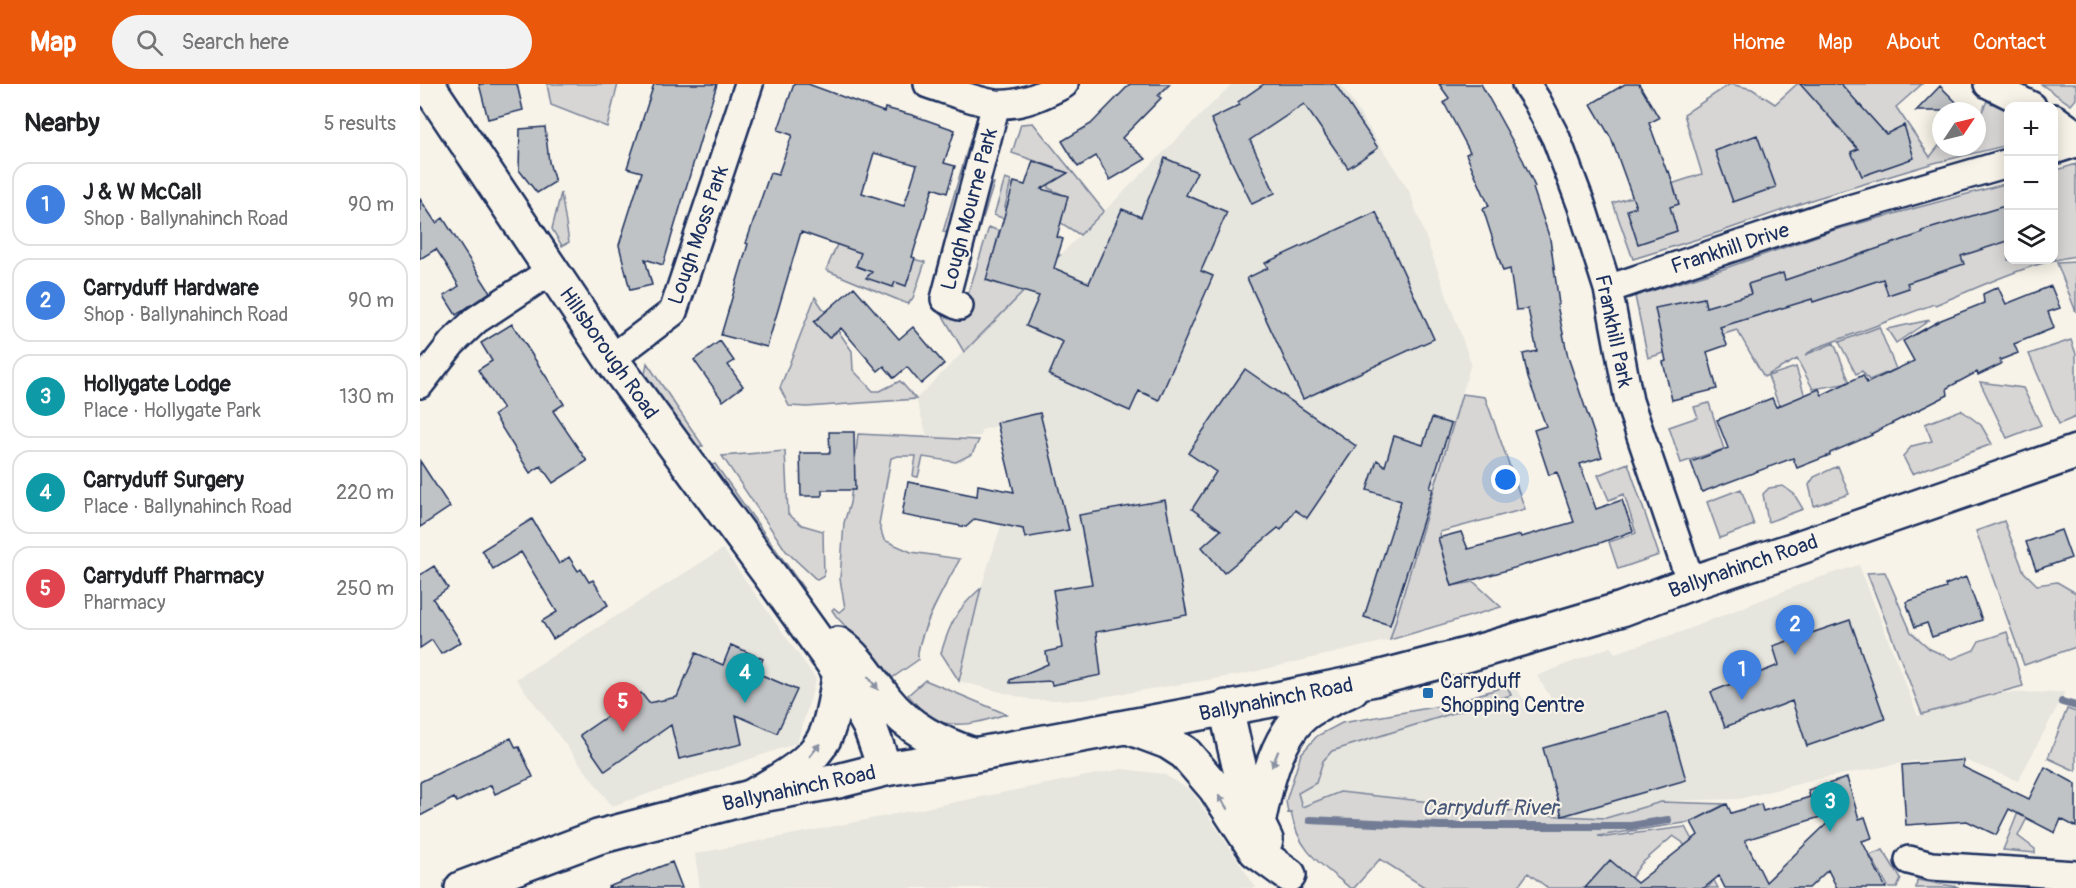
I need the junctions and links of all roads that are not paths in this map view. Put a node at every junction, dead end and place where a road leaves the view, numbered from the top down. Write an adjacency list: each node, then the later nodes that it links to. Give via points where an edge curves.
1 (427, 84): 14 (main road, Hillsborough Road)
2 (749, 84): 17 (street, Lough Moss Park, via 673,312)
3 (928, 84): 8 (street)
4 (1064, 84): 8 (street, via 1043,96)
5 (1526, 84): 15 (street, Frankhill Park, via 1556,138)
6 (1988, 84): 7 (street)
7 (2024, 102)
8 (996, 104): 16 (street, Lough Mourne Park)
9 (2058, 121): 10 (street)
10 (2076, 134)
11 (2076, 143): 12 (street)
12 (2058, 149)
13 (2004, 164): 15 (street, Frankhill Drive, via 1853,208)
14 (552, 270): 17 (main road, Hillsborough Road); 18 (street, via 476,320)
15 (1608, 289): 20 (street, Frankhill Park, via 1629,401)
16 (942, 300)
17 (611, 359): 21 (main road, Hillsborough Road)
18 (420, 384)
19 (2076, 452): 20 (main road, Ballynahinch Road)
20 (1691, 583): 23 (main road, Ballynahinch Road, via 1618,610)
21 (800, 617): 22 (main road, Hillsborough Road); 26 (main road, Hillsborough Road, one-way to 26, via 851,653 898,713 942,744)
22 (840, 673): 27 (main road, Hillsborough Road, via 870,727); 28 (main road, one-way to 22, via 804,763 819,747 833,709)
23 (1370, 680): 24 (main road, Ballynahinch Road); 29 (main road, one-way to 29, via 1308,711 1288,732 1265,786)
24 (1226, 707): 25 (main road, Ballynahinch Road); 29 (main road, via 1244,785)
25 (1128, 727): 26 (main road, Ballynahinch Road); 32 (main road, one-way to 25, via 1256,851 1215,788 1185,753)
26 (974, 755): 27 (main road, Ballynahinch Road)
27 (885, 769): 28 (main road, Ballynahinch Road)
28 (751, 797): 33 (main road, Ballynahinch Road, via 598,837)
29 (1258, 824): 32 (main road, via 1270,848)
30 (1909, 860): 31 (street, via 1931,866)
31 (2076, 875)
32 (1297, 882)
33 (462, 888)

